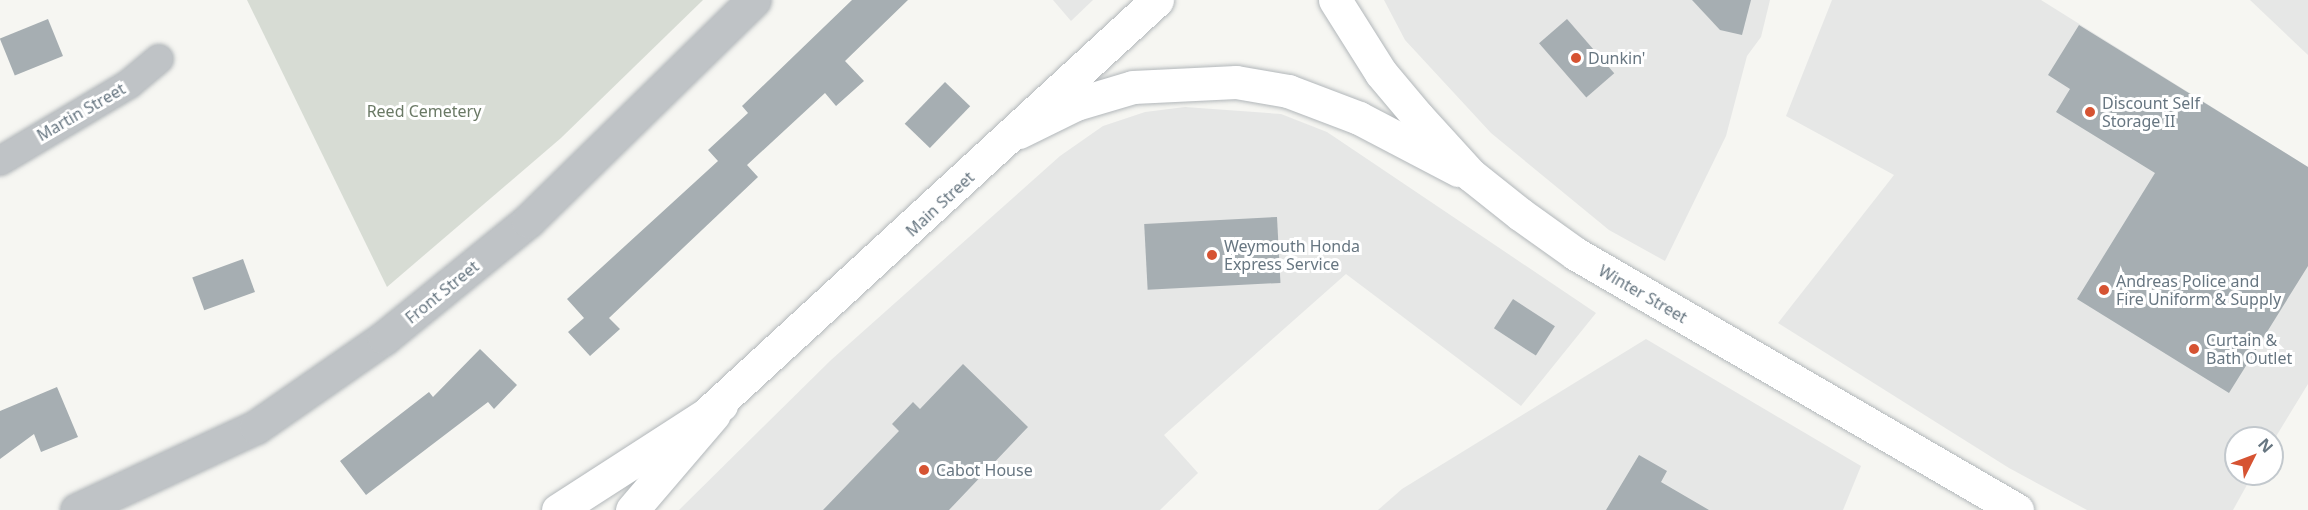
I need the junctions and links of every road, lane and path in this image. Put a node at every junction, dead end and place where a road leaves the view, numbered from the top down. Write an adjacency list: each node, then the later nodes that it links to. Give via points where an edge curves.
1 (754, 0): 9 (street, Front Street, via 528,221 384,338 256,427)
2 (1157, 0): 5 (main road, Main Street)
3 (1335, 0): 7 (main road, Winter Street, via 1381,74)
4 (159, 59): 6 (street, Martin Street, via 129,84)
5 (1014, 135): 7 (main road, via 1076,104 1133,87 1236,82 1288,91 1359,118); 8 (main road, Main Street)
6 (0, 161)
7 (1471, 175): 13 (main road, Winter Street, via 1576,254)
8 (721, 405): 10 (main road); 11 (main road, Main Street); 12 (main road, Main Street)
9 (76, 510)
10 (558, 510)
11 (583, 510)
12 (632, 510)
13 (2017, 510)

